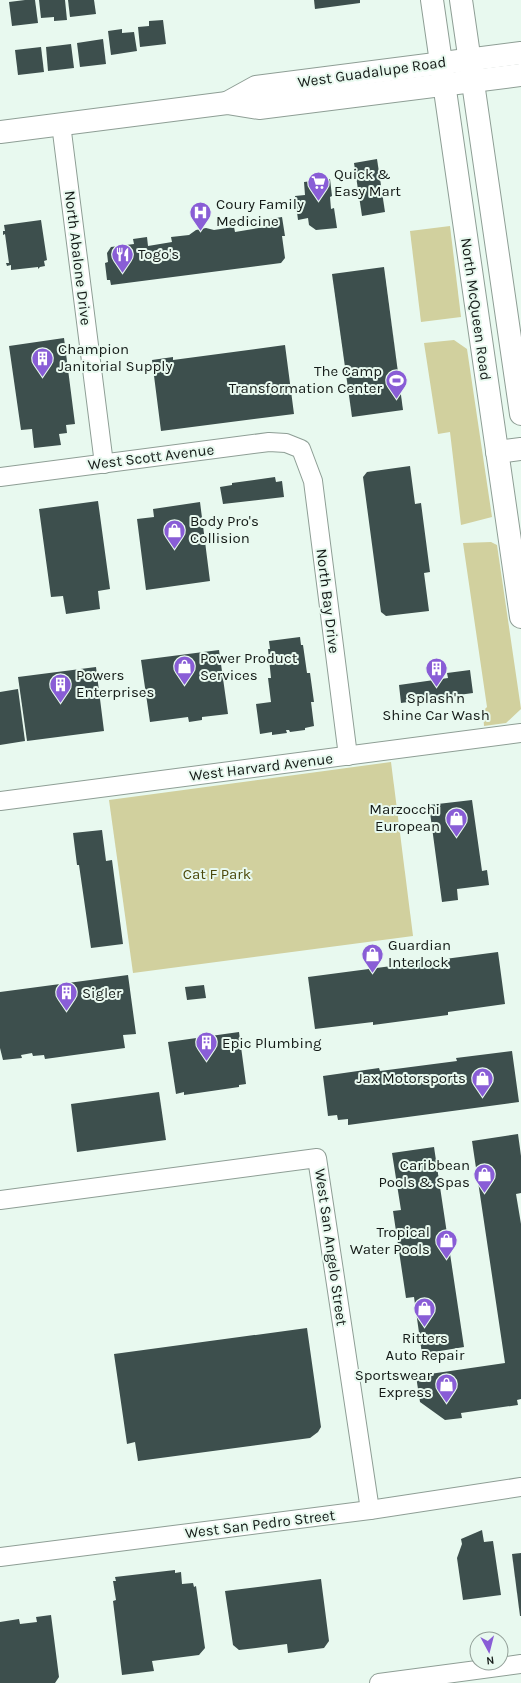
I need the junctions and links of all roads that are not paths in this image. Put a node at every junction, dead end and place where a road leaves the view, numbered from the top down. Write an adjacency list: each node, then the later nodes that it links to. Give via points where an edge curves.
1 (432, 0): 4 (main road, North McQueen Road)
2 (461, 0): 5 (main road, North McQueen Road)
3 (521, 53): 5 (main road, West Guadalupe Road)
4 (440, 63): 5 (main road, West Guadalupe Road); 7 (main road, North McQueen Road); 8 (main road, West Guadalupe Road, via 256,87)
5 (470, 70): 6 (main road, West Guadalupe Road); 7 (main road, West Guadalupe Road); 11 (main road, North McQueen Road)
6 (521, 75)
7 (443, 85): 8 (main road, West Guadalupe Road, via 259,108); 14 (main road, North McQueen Road)
8 (227, 103): 9 (main road, West Guadalupe Road)
9 (61, 124): 10 (main road, West Guadalupe Road); 15 (street, North Abalone Drive)
10 (0, 132)
11 (521, 414)
12 (301, 449): 15 (street, West Scott Avenue, via 286,443 269,442); 19 (street, North Bay Drive, via 313,481)
13 (521, 449): 14 (main road)
14 (497, 452): 17 (main road, North McQueen Road)
15 (104, 464): 16 (street, West Scott Avenue)
16 (0, 477)
17 (521, 617)
18 (521, 733): 19 (street, West Harvard Avenue)
19 (348, 756): 20 (street, West Harvard Avenue)
20 (0, 801)
21 (0, 1200): 23 (street, West San Angelo Street, via 317,1158)
22 (520, 1487): 23 (street, West San Pedro Street)
23 (370, 1510): 24 (street, West San Pedro Street)
24 (0, 1557)
25 (521, 1664): 26 (street)
26 (379, 1683)

